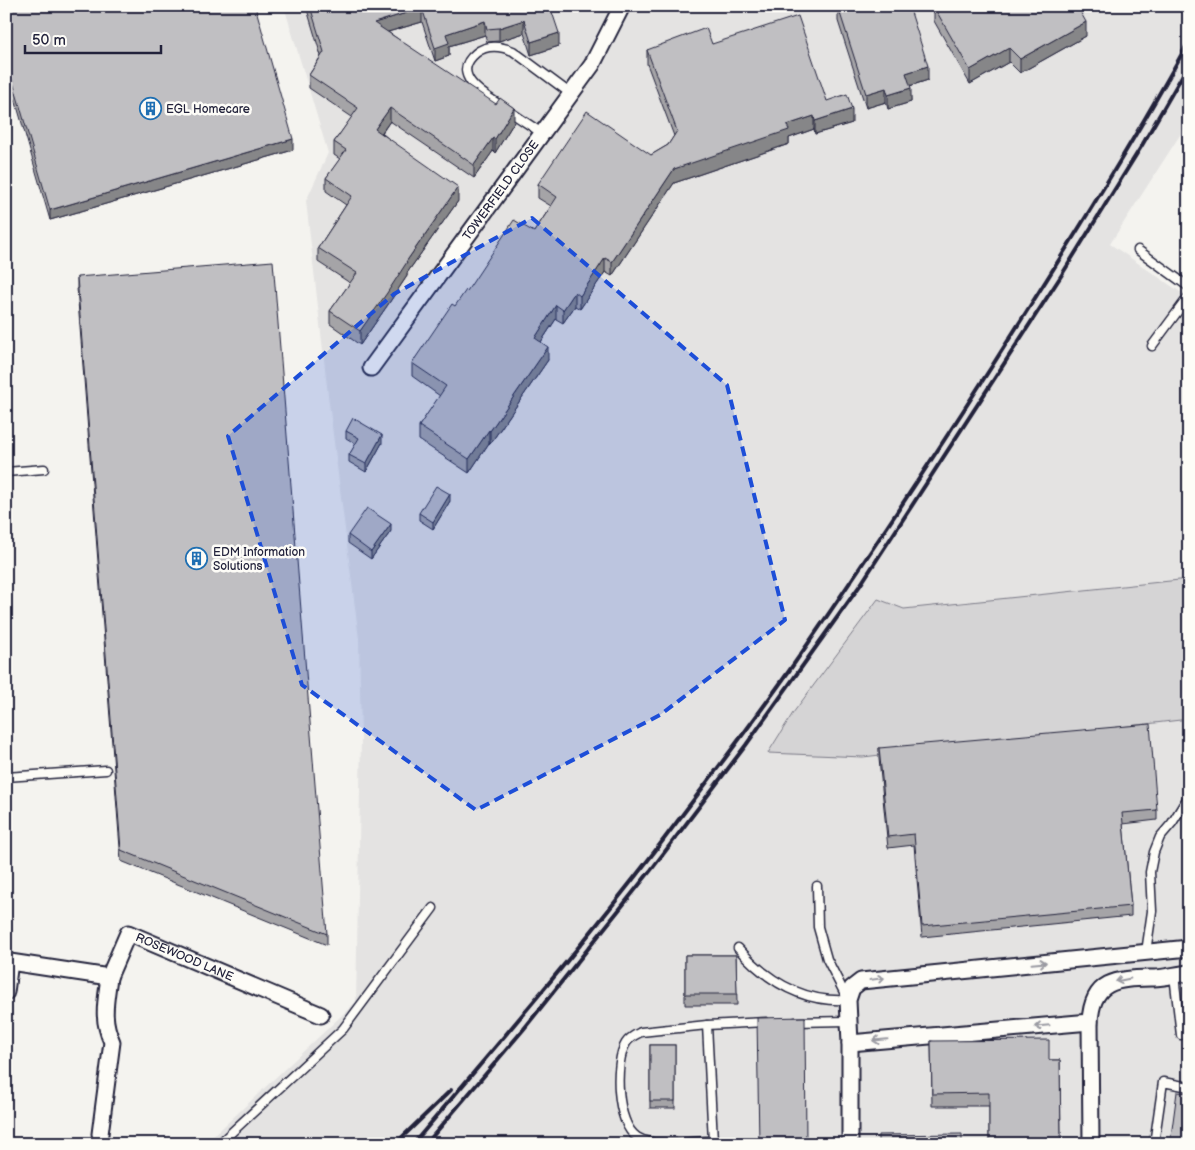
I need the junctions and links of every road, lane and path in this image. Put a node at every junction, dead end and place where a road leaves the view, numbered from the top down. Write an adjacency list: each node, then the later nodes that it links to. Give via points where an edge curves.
1 (622, 6): 2 (street, TOWERFIELD CLOSE, via 592,65)
2 (571, 94): 3 (street, TOWERFIELD CLOSE); 3 (lane, via 503,47 478,51 469,61 466,69 468,79 477,90)
3 (543, 134): 8 (street, TOWERFIELD CLOSE)
4 (1138, 250): 5 (lane)
5 (1189, 287)
6 (1189, 296): 7 (lane)
7 (1152, 346)
8 (371, 368)
9 (44, 469): 10 (lane)
10 (6, 472)
11 (106, 770): 12 (lane)
12 (6, 777)
13 (1187, 799): 18 (lane, via 1160,837 1154,852 1150,872)
14 (816, 886): 24 (lane, via 818,927 828,959)
15 (432, 908): 36 (lane, via 343,1029)
16 (738, 948): 24 (lane, via 764,974 788,989 818,998)
17 (1189, 948): 18 (street)
18 (1151, 951): 22 (street); 24 (street, one-way to 18, via 852,988 861,981)
19 (8, 961): 21 (street); 23 (street)
20 (1181, 974): 22 (street); 31 (lane)
21 (109, 977): 25 (street, ROSEWOOD LANE, via 128,933); 34 (street, via 105,1014 106,1029 112,1042)
22 (1156, 978): 29 (street, one-way to 29, via 1112,982 1094,999)
23 (6, 992)
24 (848, 1000): 26 (street)
25 (321, 1015)
26 (848, 1020): 28 (lane); 32 (street)
27 (772, 1022): 30 (lane)
28 (791, 1022)
29 (1090, 1022): 32 (street, one-way to 32); 38 (street)
30 (707, 1025): 35 (lane); 35 (lane, via 641,1032 633,1036 625,1044 621,1060 619,1096 624,1121 630,1132 643,1140)
31 (1181, 1035)
32 (850, 1043): 37 (street)
33 (1189, 1086): 39 (lane, via 1163,1082)
34 (100, 1134)
35 (714, 1142)
36 (219, 1144)
37 (850, 1144)
38 (1091, 1144)
39 (1154, 1144)

